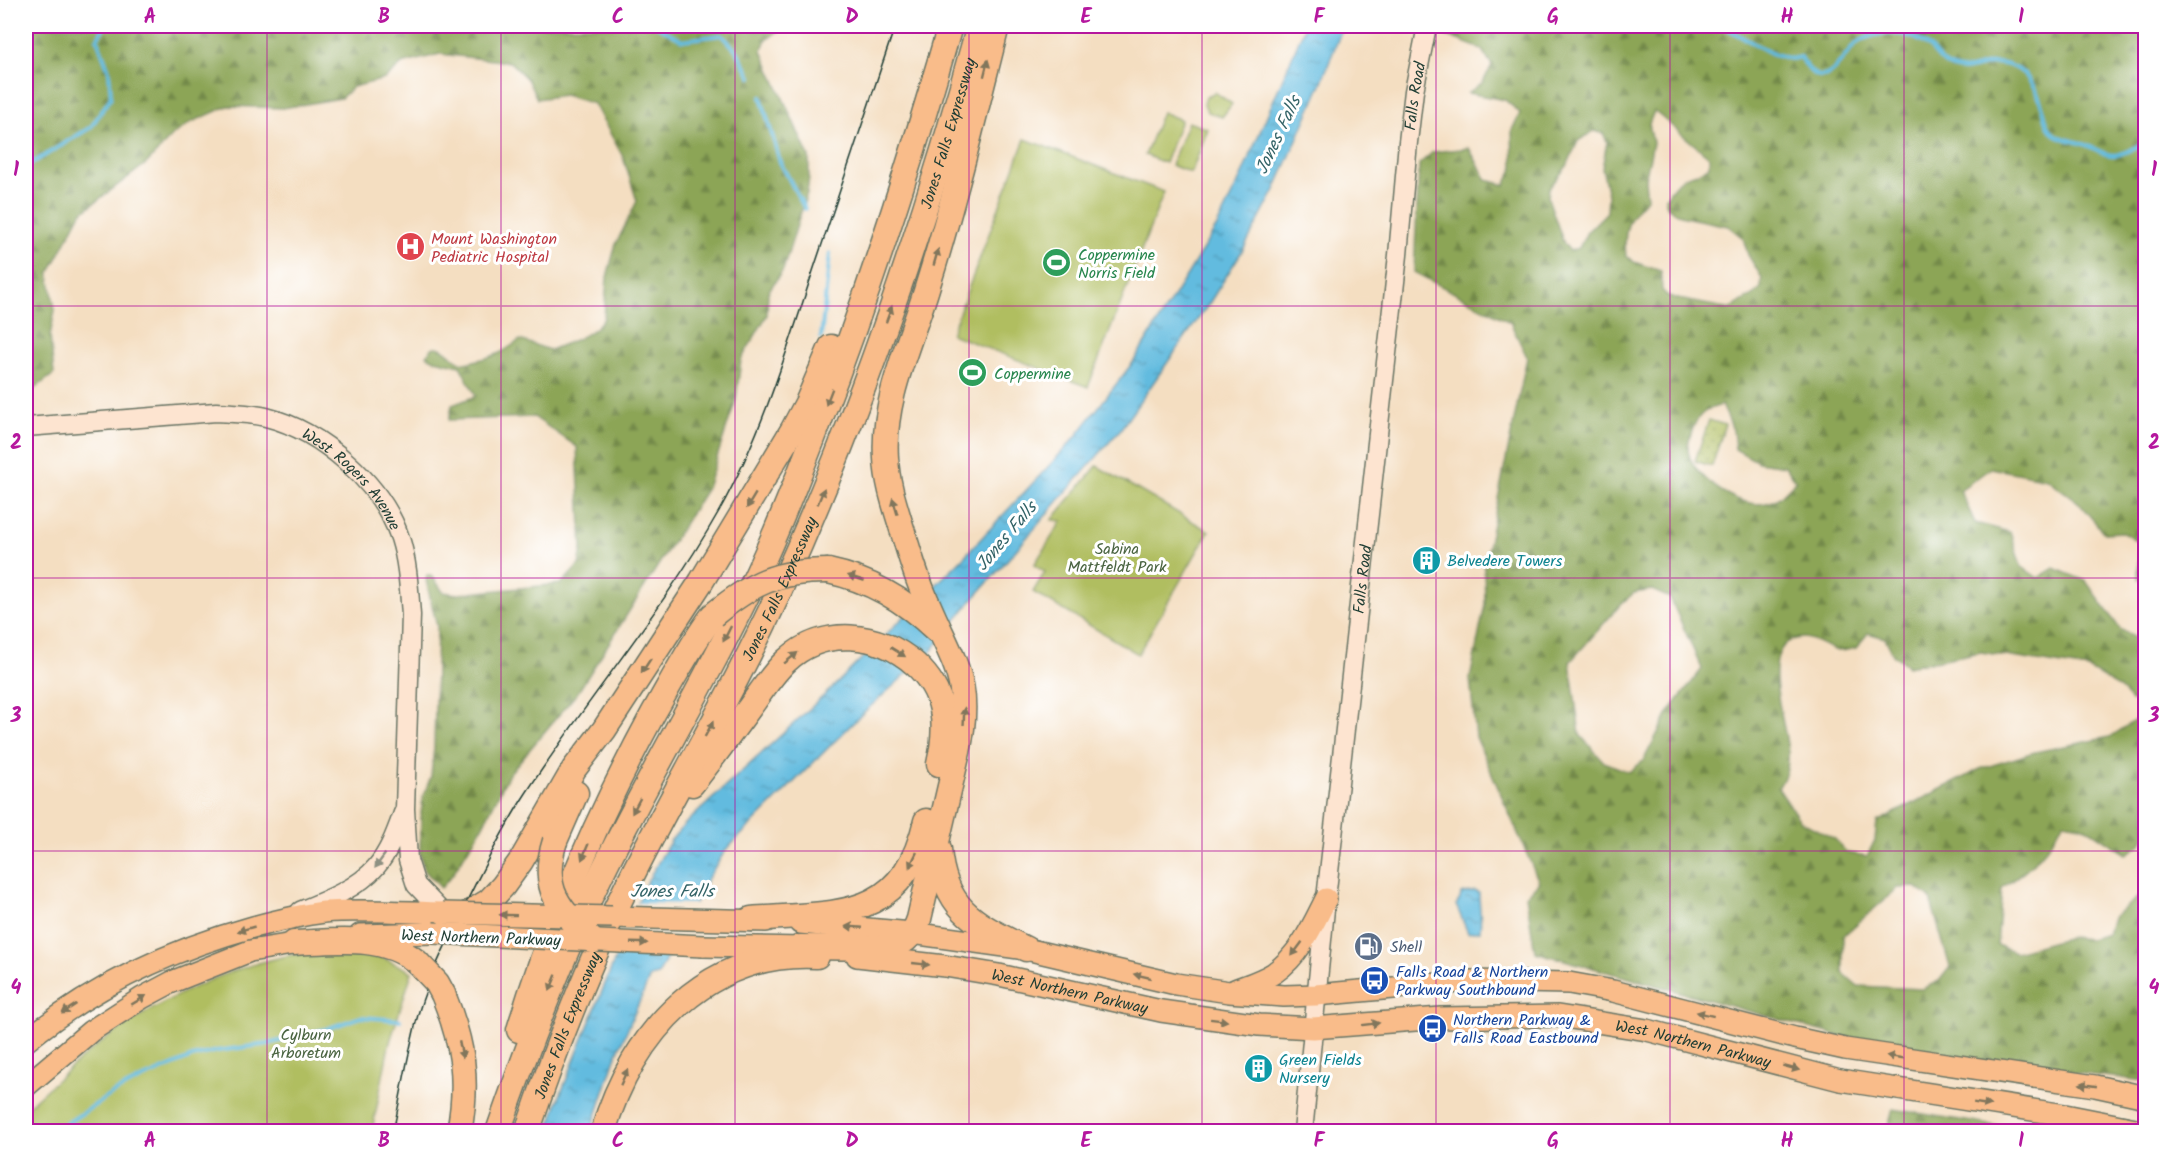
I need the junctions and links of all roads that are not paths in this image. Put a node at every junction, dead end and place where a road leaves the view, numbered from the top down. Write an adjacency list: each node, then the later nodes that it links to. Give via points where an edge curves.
1 (950, 26): 5 (highway, Jones Falls Expressway)
2 (979, 26): 10 (highway, Jones Falls Expressway, one-way to 2, via 751,649 821,498 901,282)
3 (997, 26): 7 (highway, one-way to 3, via 912,562 887,471 885,437 887,416 946,223)
4 (1427, 26): 12 (main road, Falls Road, via 1408,142)
5 (921, 123): 11 (highway, one-way to 11, via 807,403 732,531 604,730); 31 (highway, Jones Falls Expressway, one-way to 31, via 848,346 795,487 752,586 570,940)
6 (26, 427): 8 (main road, West Rogers Avenue, via 245,413 268,418 318,441 357,471 386,507 400,539 409,584)
7 (950, 649): 9 (highway, one-way to 7, via 965,708 960,675); 31 (highway, one-way to 31, bridge, via 922,617 883,590 828,571 768,579 745,590 712,615 616,782 578,869 517,1035)
8 (405, 809): 13 (main road, West Rogers Avenue, via 408,866 423,894); 17 (main road, West Rogers Avenue, one-way to 17, via 388,850 370,874 323,902)
9 (938, 834): 18 (highway, via 919,919); 22 (highway, via 944,878 964,912 978,924)
10 (652, 836): 16 (highway, one-way to 16, via 787,660 818,641 856,637 885,644 921,670 940,700 945,735 923,834 906,873 890,891 861,907); 32 (highway, Jones Falls Expressway, via 589,968)
11 (546, 837): 14 (highway, via 489,901); 15 (highway, bridge, via 549,881)
12 (1326, 899): 24 (main road, one-way to 24, via 1292,957 1274,973); 25 (main road, Falls Road)
13 (443, 913): 14 (main road, West Northern Parkway, bridge); 17 (main road, West Northern Parkway, via 324,912)
14 (467, 914): 15 (main road, West Northern Parkway, one-way to 14, bridge)
15 (566, 916): 16 (main road, West Northern Parkway, bridge); 19 (highway, bridge)
16 (751, 919): 18 (main road, West Northern Parkway, one-way to 16)
17 (271, 922): 27 (main road, West Northern Parkway, one-way to 27, via 190,948 128,975 73,1006)
18 (912, 933): 21 (highway, via 907,941 892,947); 22 (main road, West Northern Parkway)
19 (593, 941): 20 (main road, West Northern Parkway, bridge, via 434,933 350,935); 21 (main road, West Northern Parkway, one-way to 21, bridge)
20 (294, 943): 28 (main road, West Northern Parkway, one-way to 20, via 92,1031 172,982 250,951); 30 (highway, one-way to 30, bridge, via 365,941 402,952 437,983 456,1030 464,1066 464,1109)
21 (800, 947): 23 (main road, West Northern Parkway)
22 (1026, 949): 24 (main road, West Northern Parkway, one-way to 22, via 1176,984)
23 (872, 959): 26 (main road, West Northern Parkway, one-way to 26, via 999,975 1210,1019); 33 (highway, one-way to 23, via 628,1068 641,1048 695,990 719,975 762,960 809,955)
24 (1229, 992): 25 (main road, West Northern Parkway)
25 (1316, 995): 26 (main road, Falls Road); 29 (main road, West Northern Parkway, one-way to 25, via 1845,1049 1569,983 1471,981)
26 (1313, 1028): 34 (main road, Falls Road); 35 (main road, West Northern Parkway, one-way to 35, via 1441,1018 1558,1016 1647,1030 1840,1080)
27 (26, 1041)
28 (26, 1086)
29 (2145, 1097)
30 (459, 1131)
31 (497, 1131)
32 (527, 1131)
33 (603, 1131)
34 (1303, 1131)
35 (2145, 1131)

